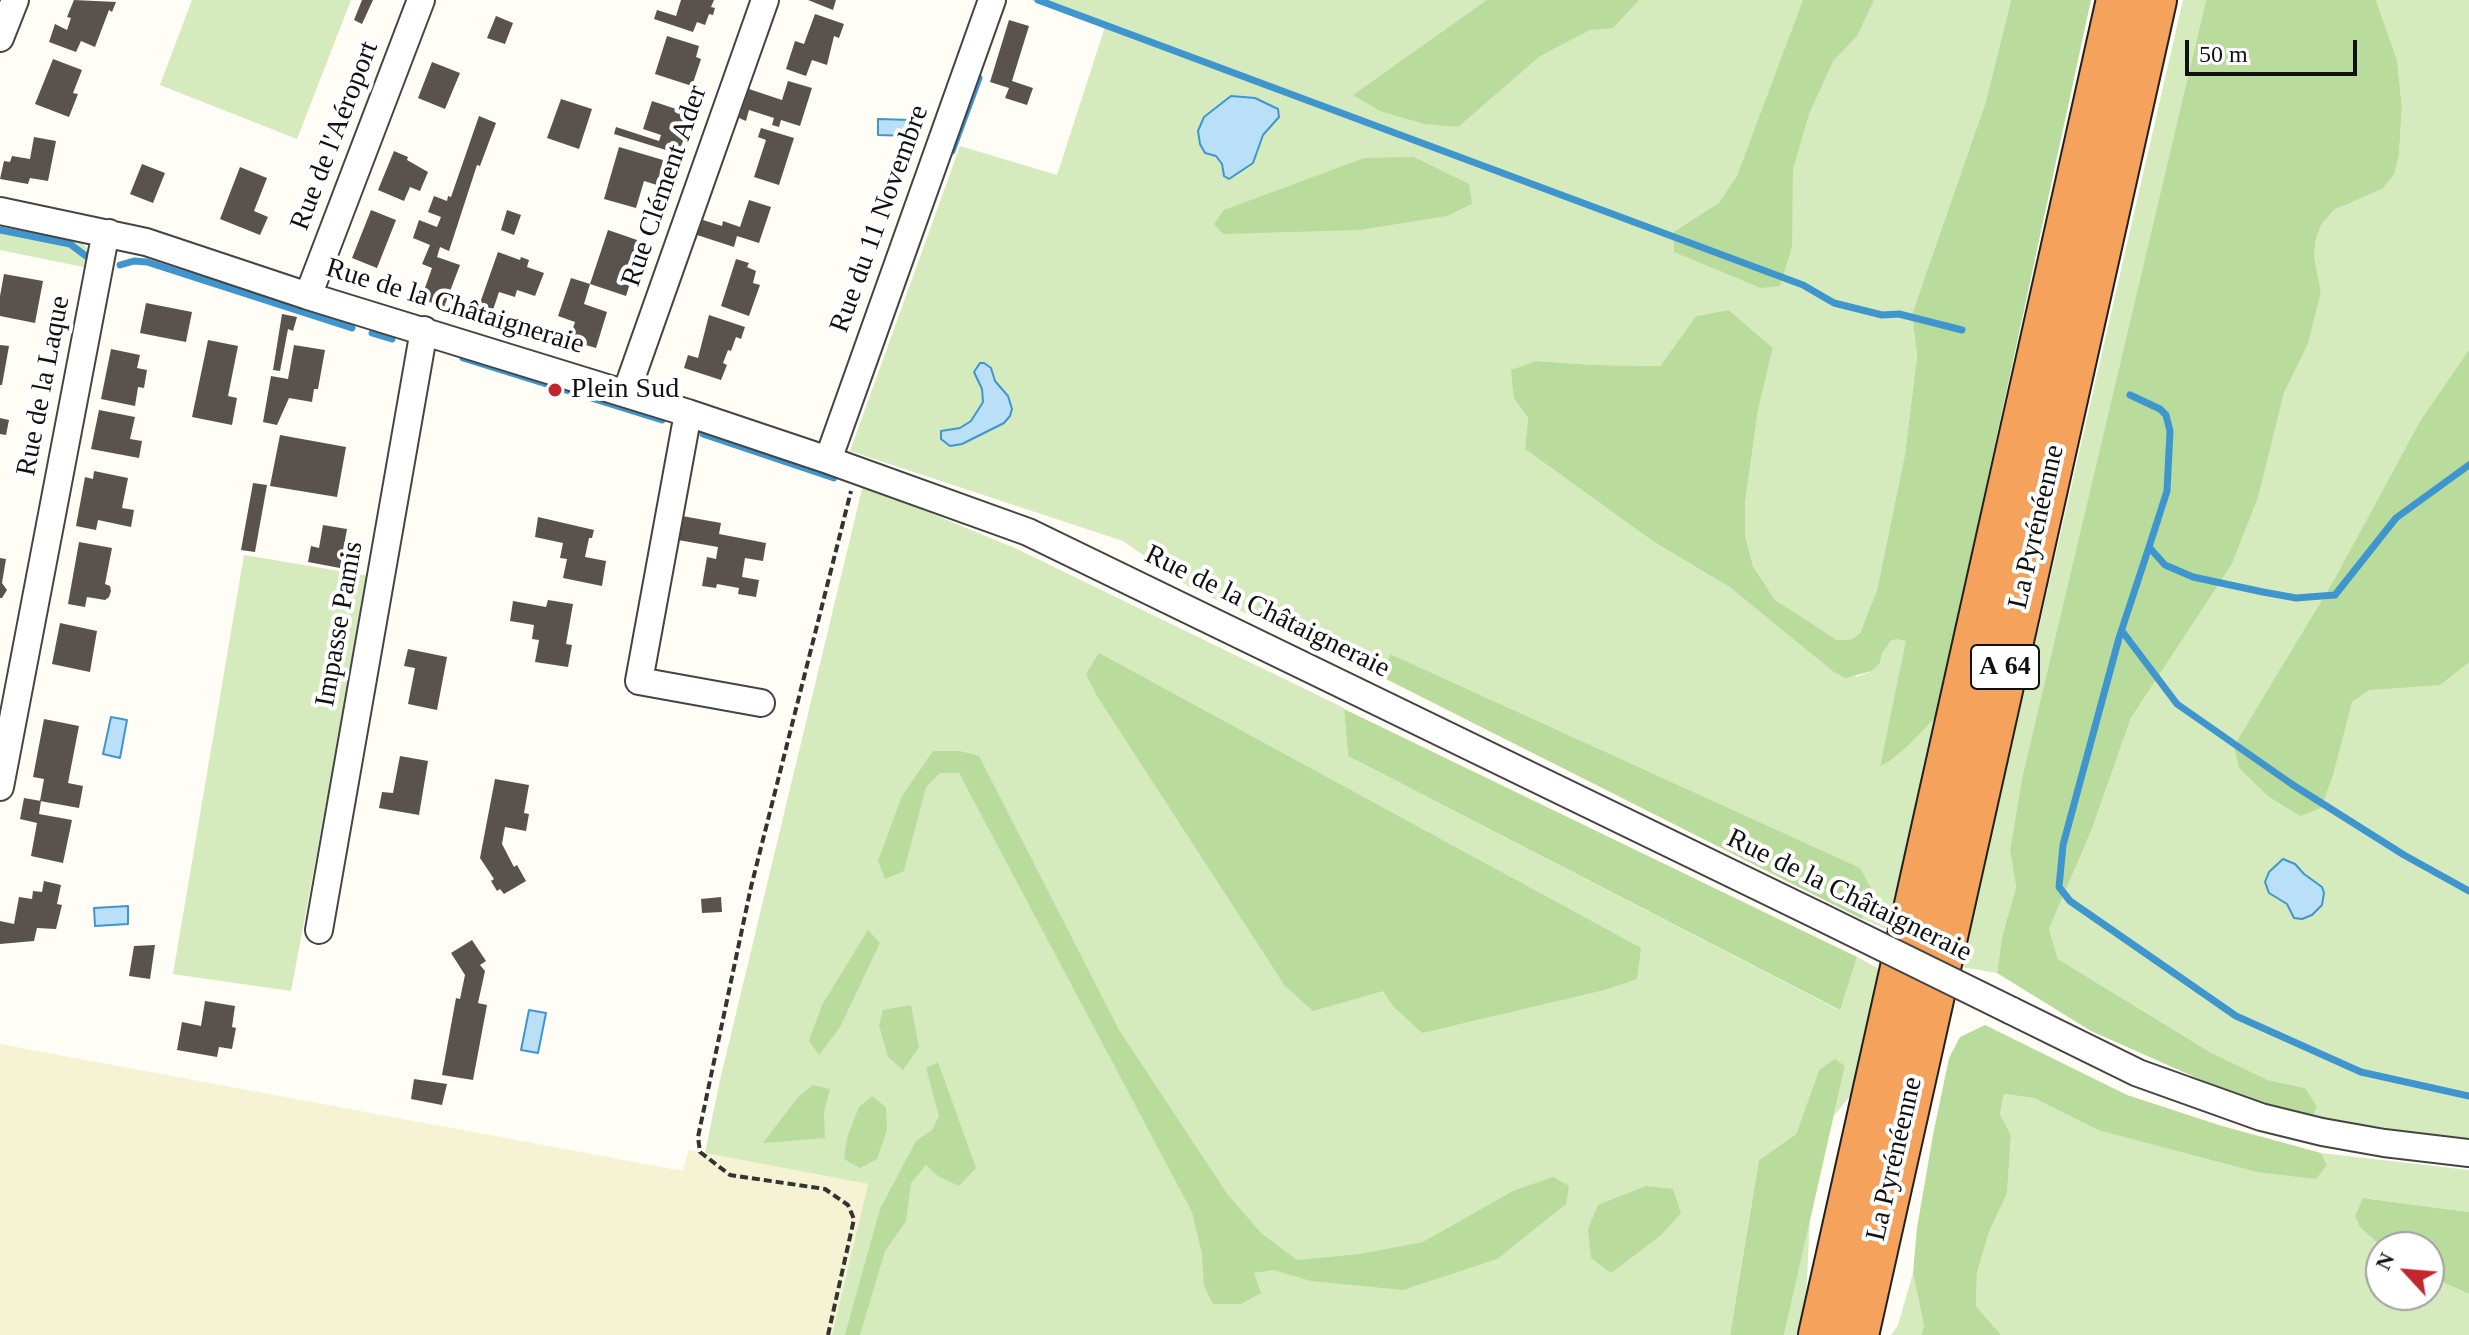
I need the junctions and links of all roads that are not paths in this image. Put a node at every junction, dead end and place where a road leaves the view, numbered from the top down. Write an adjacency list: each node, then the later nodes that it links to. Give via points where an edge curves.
1 (15, 0): 7 (street)
2 (421, 0): 10 (street, Rue de l'Aéroport)
3 (765, 0): 12 (street, Rue Clément Ader)
4 (992, 0): 14 (street, Rue du 11 Novembre)
5 (2119, 0): 19 (highway, La Pyrénéenne / A 64)
6 (2154, 0): 20 (highway, La Pyrénéenne / A 64)
7 (0, 38)
8 (0, 211): 9 (street, Rue de la Châtaigneraie)
9 (109, 233): 10 (street, Rue de la Châtaigneraie); 16 (street, Rue de la Laque)
10 (308, 296): 11 (street, Rue de la Châtaigneraie)
11 (424, 330): 12 (street, Rue de la Châtaigneraie); 17 (street, Impasse Pamis)
12 (626, 393): 13 (street, Rue de la Châtaigneraie)
13 (688, 413): 14 (street, Rue de la Châtaigneraie); 15 (street, via 639,681)
14 (828, 460): 18 (street, Rue de la Châtaigneraie, bridge, via 1028,532 2138,1073 2261,1117 2322,1132)
15 (761, 703)
16 (0, 787)
17 (319, 930)
18 (2469, 1153)
19 (1821, 1335)
20 (1856, 1335)

